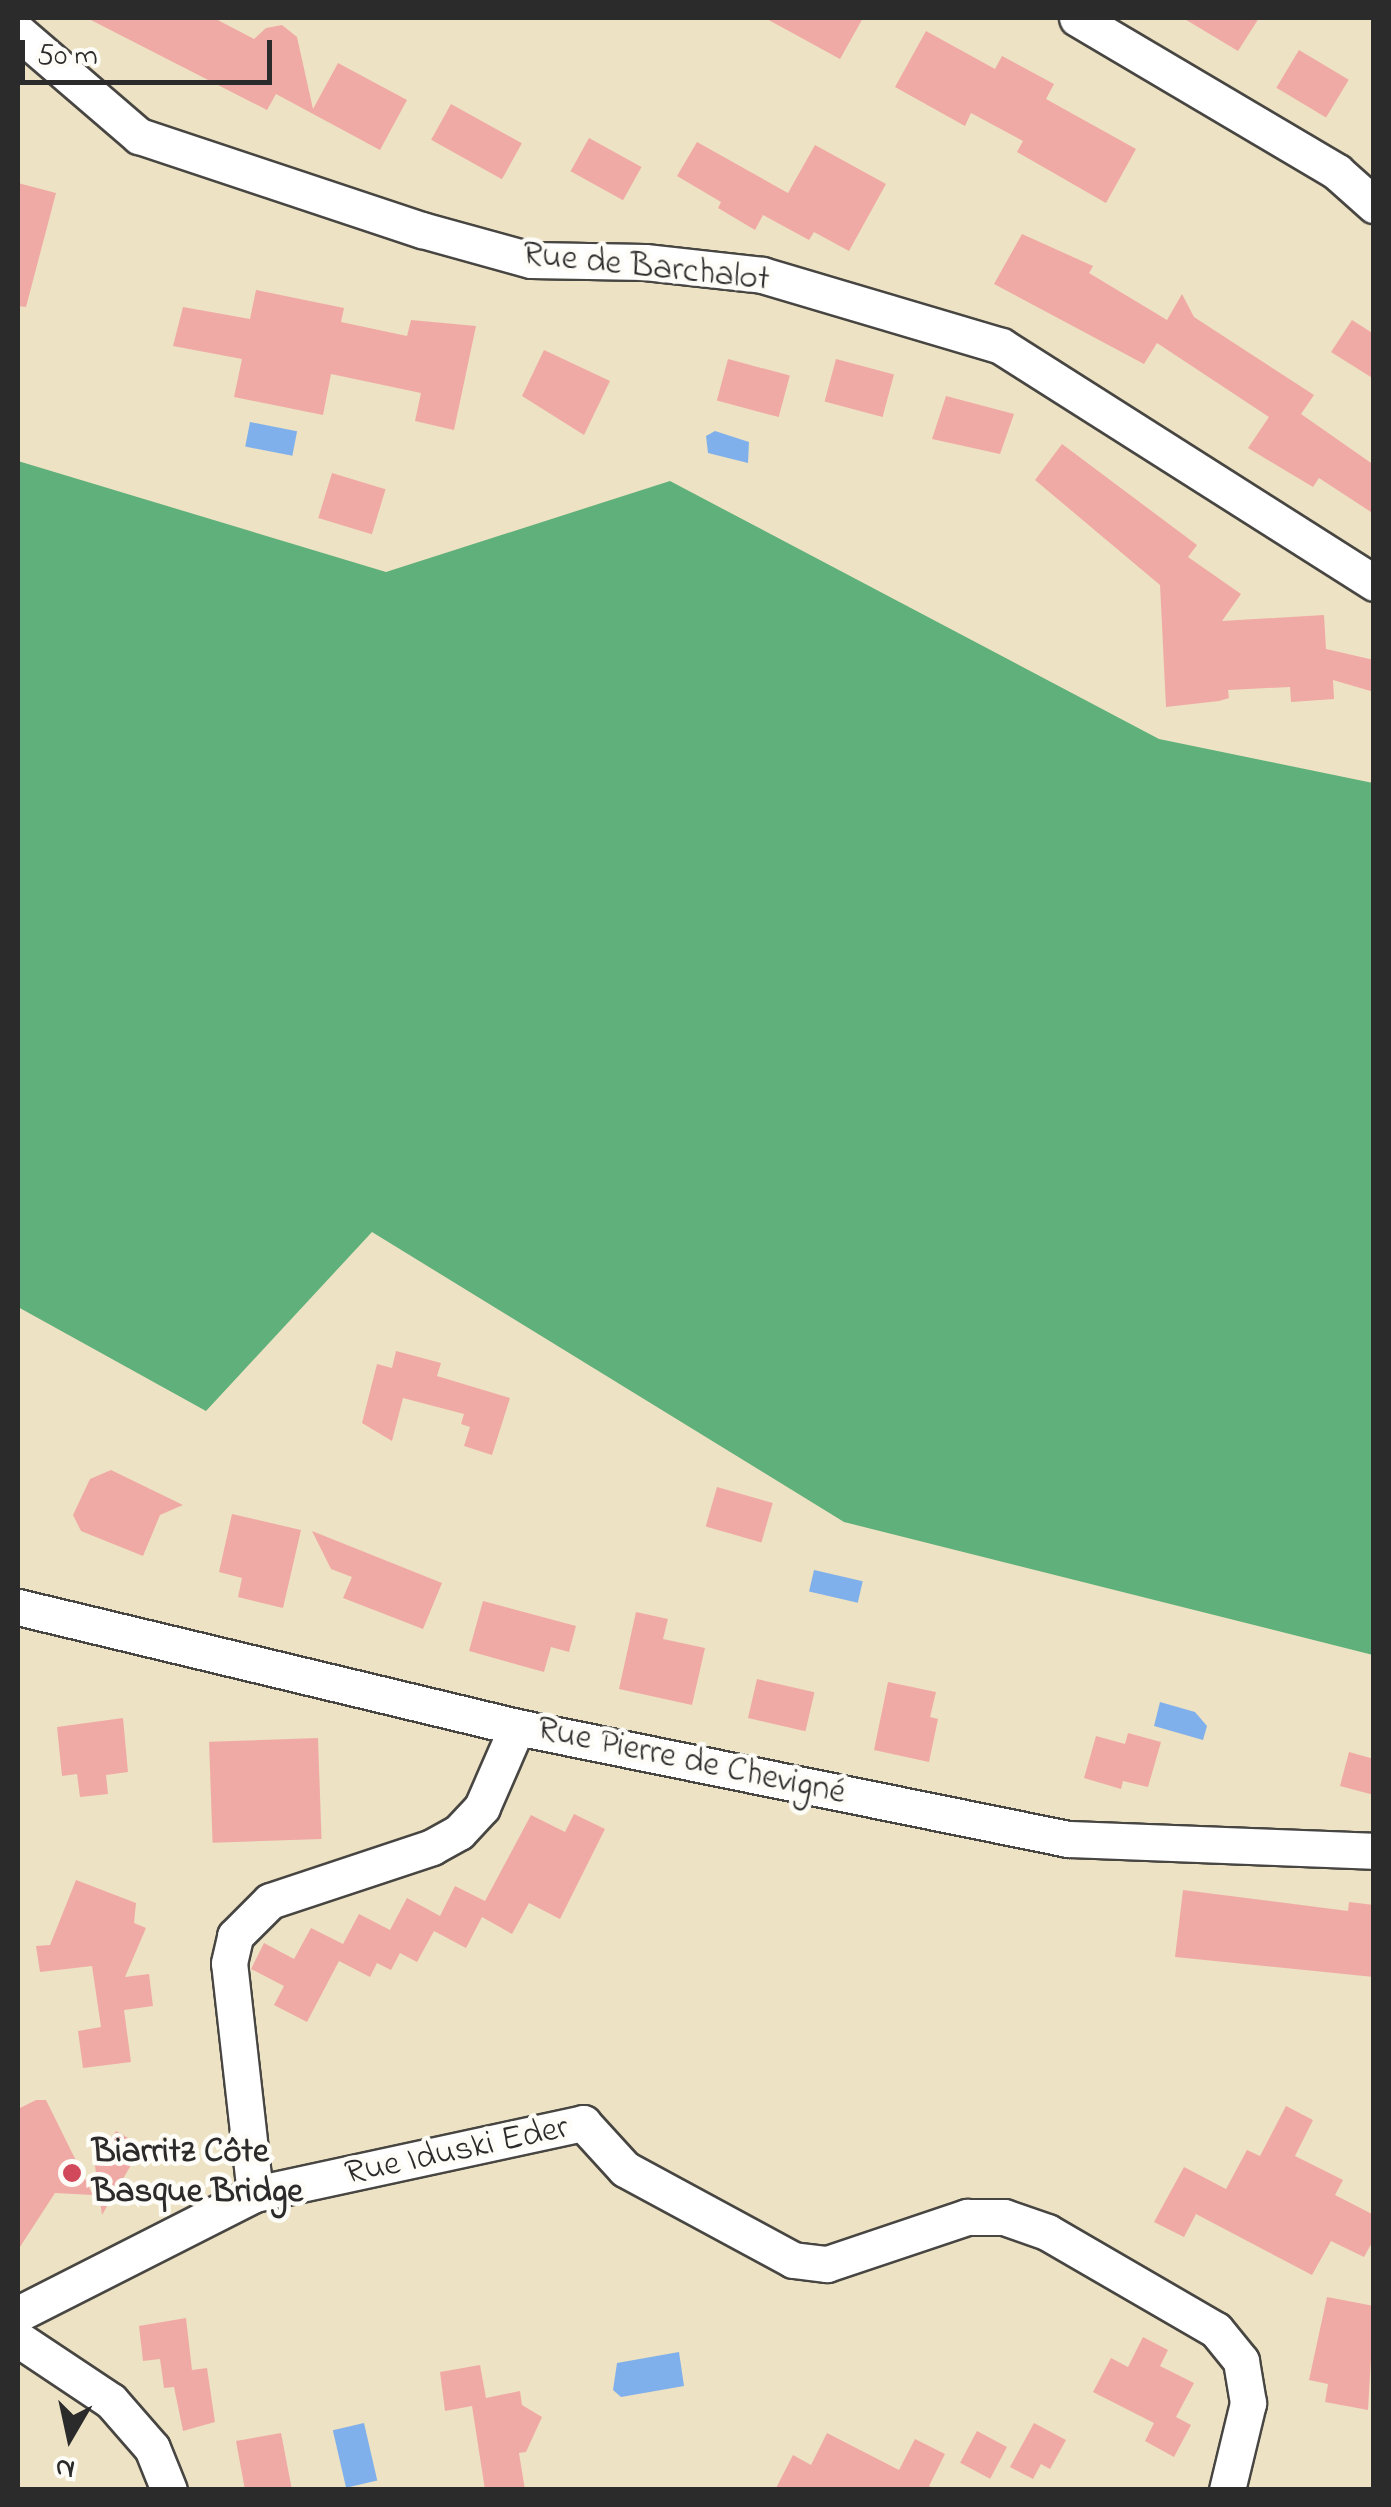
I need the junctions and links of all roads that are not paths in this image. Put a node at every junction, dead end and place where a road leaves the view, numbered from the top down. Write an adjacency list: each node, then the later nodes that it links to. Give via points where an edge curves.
1 (1077, 18): 3 (street, via 1337,172)
2 (18, 32): 4 (street, Rue de Barchalot, via 139,136 422,230 532,260 645,262 762,275 1001,346)
3 (1374, 205)
4 (1374, 583)
5 (18, 1607): 6 (street, Rue Pierre de Chevigné)
6 (517, 1726): 7 (street, Rue Pierre de Chevigné, via 1068,1839); 8 (street, via 482,1807 458,1832 270,1902 235,1936 229,1963)
7 (1374, 1851)
8 (255, 2194): 9 (street, Rue Iduski Eder); 12 (street, Rue Iduski Eder, via 583,2123 625,2169 793,2260 826,2264 967,2217 1004,2217 1047,2232 1216,2330 1241,2361 1248,2402)
9 (18, 2314)
10 (18, 2338): 11 (street, via 111,2402 152,2448)
11 (169, 2490)
12 (1227, 2490)

